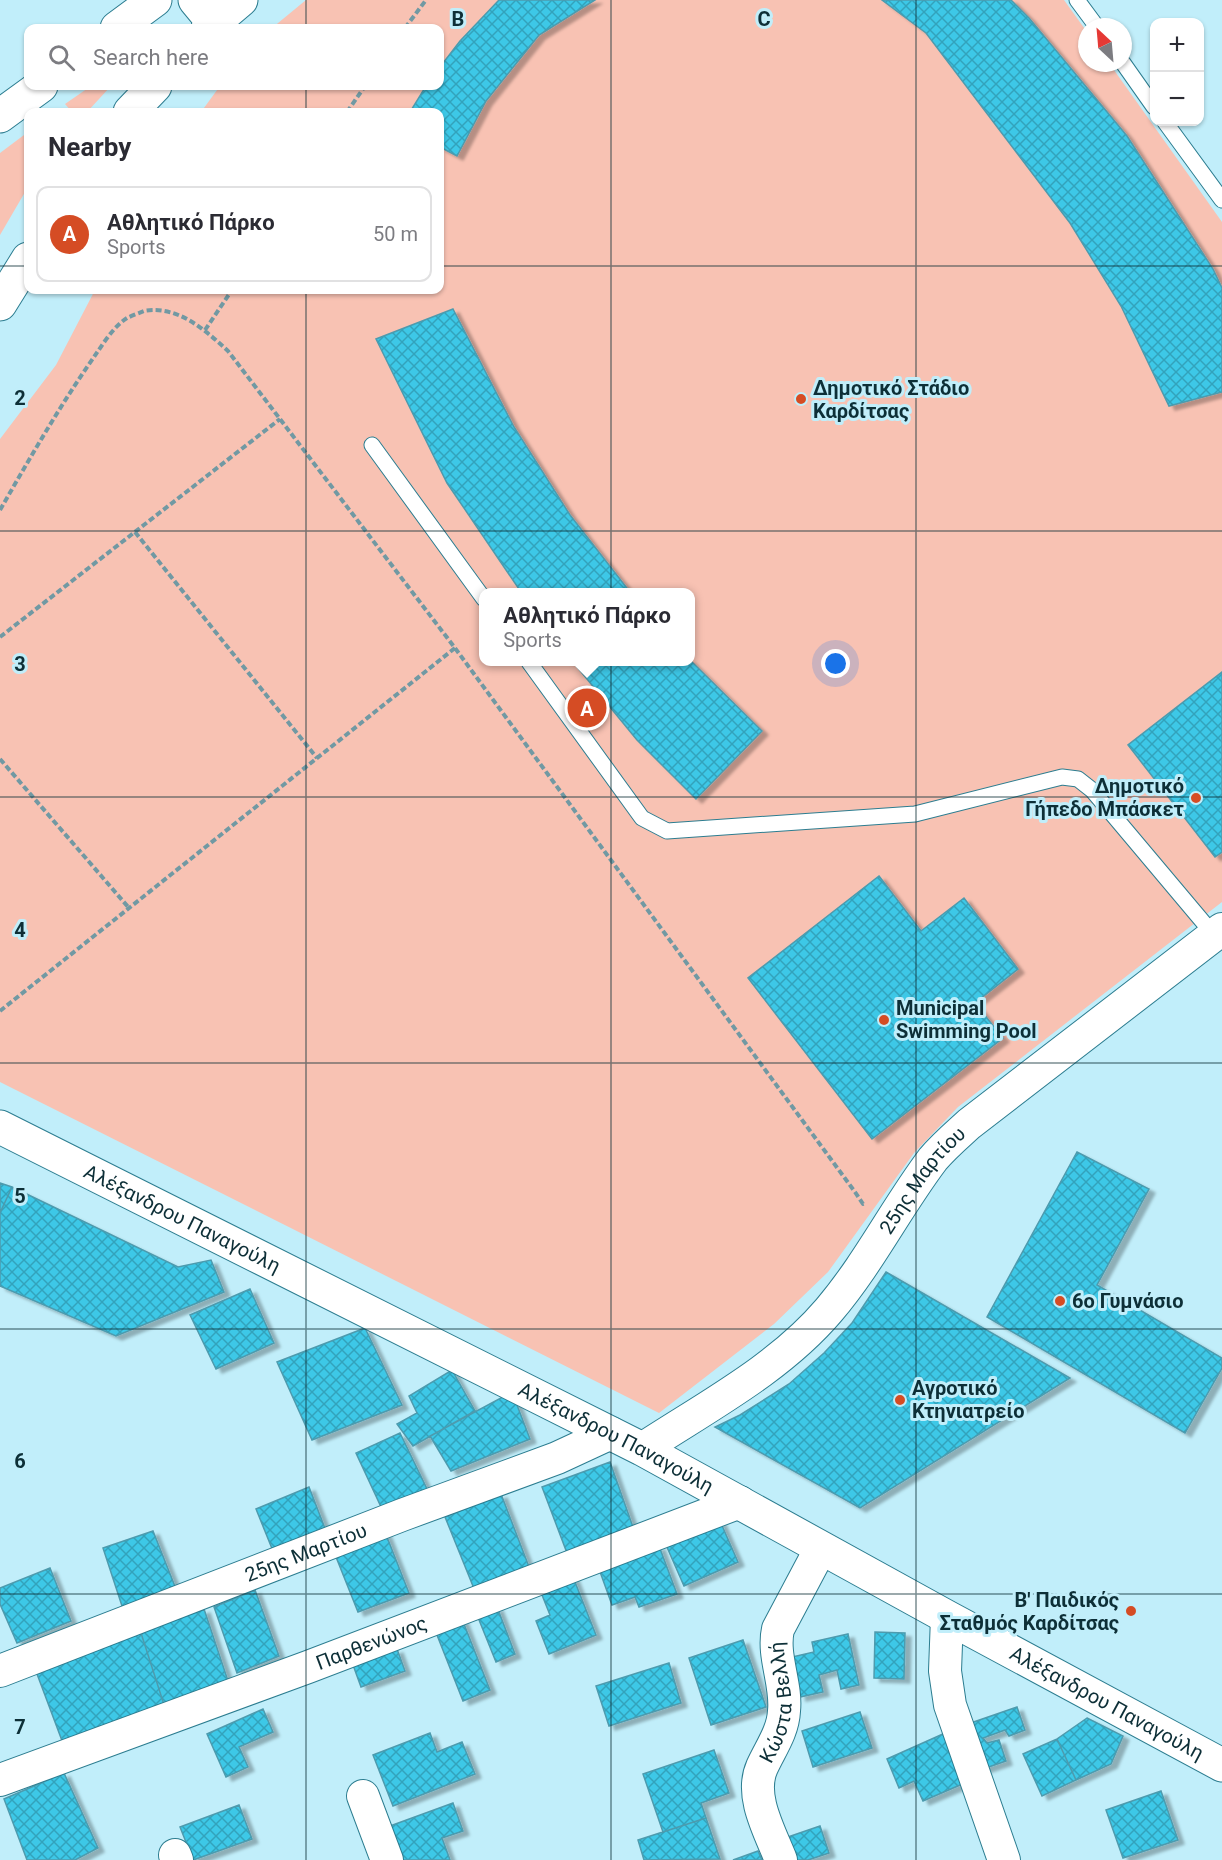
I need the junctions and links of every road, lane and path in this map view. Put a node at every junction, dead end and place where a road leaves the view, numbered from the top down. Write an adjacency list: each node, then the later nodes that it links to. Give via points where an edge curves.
1 (155, 0): 7 (street)
2 (241, 0): 5 (street)
3 (426, 0): 8 (path)
4 (1077, 0): 6 (lane)
5 (206, 17)
6 (1090, 18)
7 (122, 24)
8 (408, 24)
9 (1130, 72): 13 (lane)
10 (36, 90): 16 (street)
11 (151, 90): 14 (street)
12 (362, 90): 15 (path)
13 (1150, 100)
14 (134, 108)
15 (350, 108)
16 (0, 116)
17 (1168, 126): 18 (lane)
18 (1222, 200)
19 (24, 265): 21 (street)
20 (229, 294): 22 (path)
21 (0, 304)
22 (205, 330): 23 (path, via 228,351); 25 (path, via 161,310 126,319 108,337 64,399)
23 (280, 419): 26 (path); 29 (path)
24 (372, 446): 27 (lane)
25 (0, 510)
26 (135, 532): 28 (path); 31 (path)
27 (479, 593)
28 (0, 637)
29 (454, 648): 31 (path); 37 (path)
30 (532, 666): 34 (lane, via 642,818 667,831 915,814 1062,777 1078,779)
31 (317, 758): 33 (path)
32 (0, 759): 33 (path)
33 (129, 908): 35 (path)
34 (1218, 932): 39 (street, 25ης Μαρτίου, via 950,1141 907,1196 854,1279 788,1351)
35 (0, 1011)
36 (0, 1127): 38 (street, Αλέξανδρου Παναγούλη)
37 (863, 1204)
38 (611, 1433): 39 (street, Αλέξανδρου Παναγούλη); 43 (street, 25ης Μαρτίου, via 557,1458)
39 (642, 1449): 40 (street, Αλέξανδρου Παναγούλη)
40 (740, 1502): 41 (street, Αλέξανδρου Παναγούλη); 45 (street, Παρθενώνος)
41 (821, 1548): 42 (street, Αλέξανδρου Παναγούλη); 48 (street, Κώστα Βελλή, via 778,1629 776,1641 784,1712 778,1735 761,1768 758,1790)
42 (947, 1617): 44 (street, Αλέξανδρου Παναγούλη); 49 (street, via 945,1671 950,1705)
43 (0, 1671)
44 (1222, 1765)
45 (0, 1780)
46 (363, 1796): 47 (street)
47 (387, 1860)
48 (781, 1860)
49 (1004, 1860)

